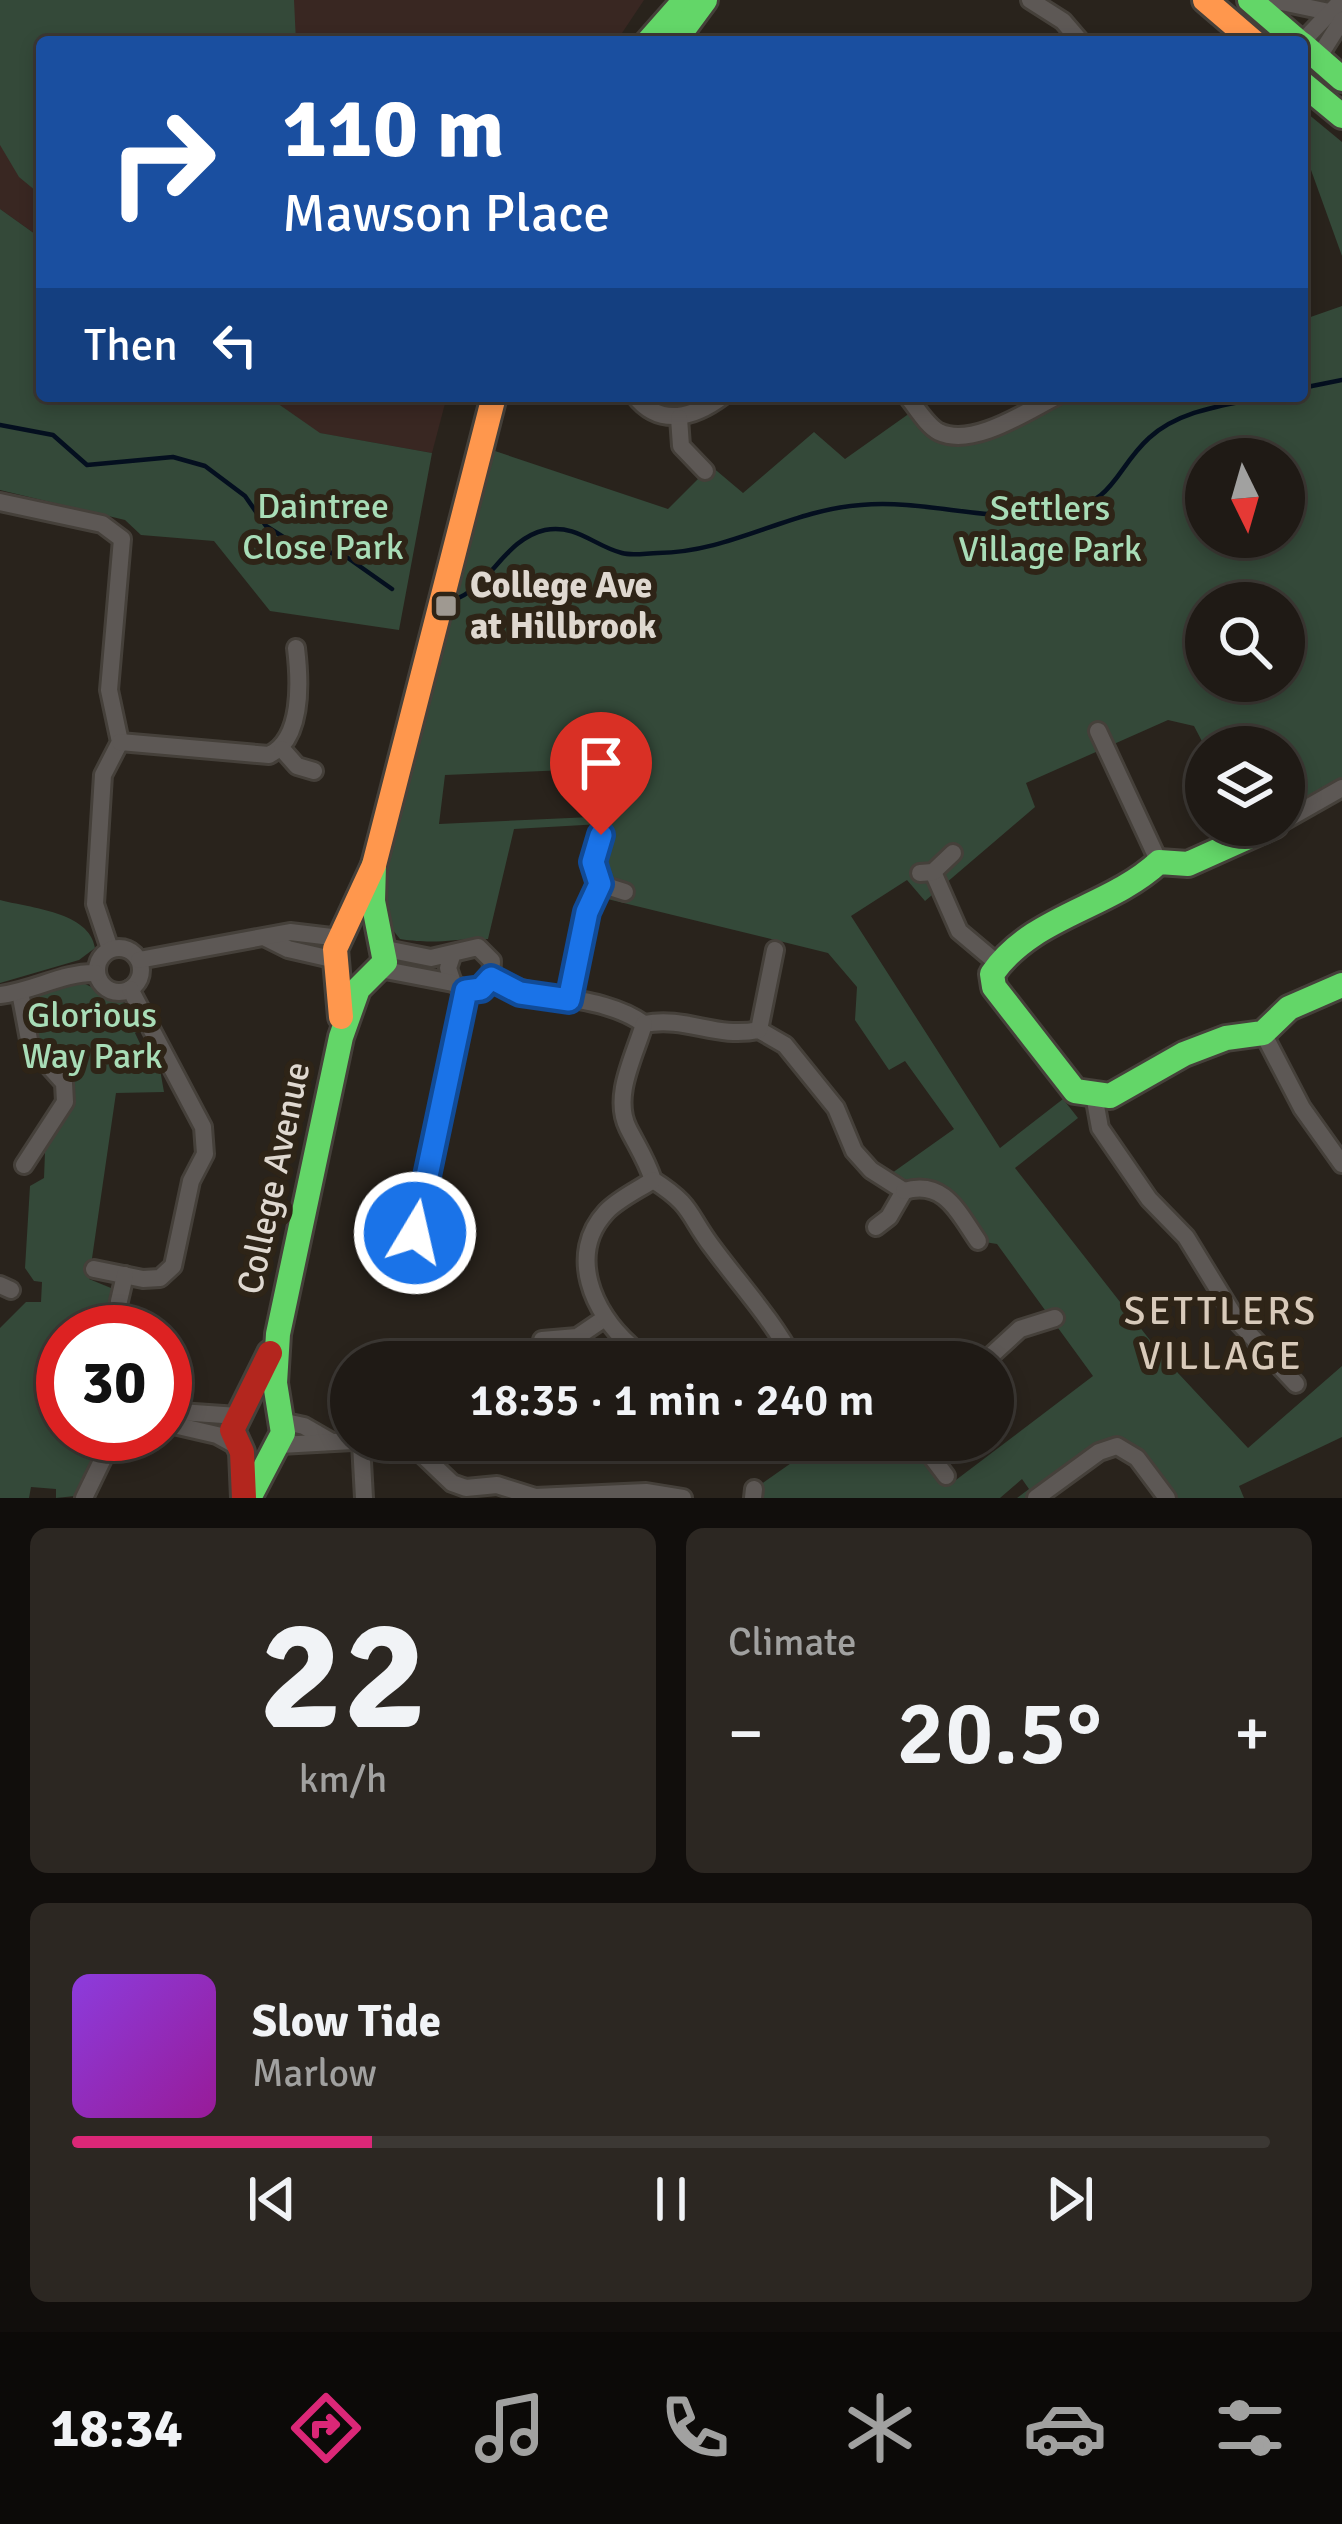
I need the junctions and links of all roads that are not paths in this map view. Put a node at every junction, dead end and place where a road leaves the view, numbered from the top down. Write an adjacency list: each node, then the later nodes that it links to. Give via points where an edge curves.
1 (685, 0): 8 (street)
2 (705, 0): 9 (street)
3 (1030, 0): 10 (street)
4 (1204, 0): 11 (street)
5 (1250, 0): 12 (street)
6 (1272, 0): 7 (street)
7 (1338, 11): 13 (street)
8 (653, 36)
9 (678, 36)
10 (1076, 36)
11 (1247, 36)
12 (1290, 36)
13 (1308, 46)
14 (1308, 52): 15 (street)
15 (1342, 79)
16 (1308, 88): 17 (street)
17 (1342, 116)
18 (492, 402): 37 (street, College Avenue)
19 (642, 402): 23 (street)
20 (711, 402): 23 (street)
21 (912, 402): 22 (street, via 935,430 954,436)
22 (1046, 402)
23 (679, 418): 24 (street, via 681,446)
24 (705, 471)
25 (0, 502): 28 (street, via 102,524 122,539 109,690)
26 (296, 648): 29 (street, via 300,682)
27 (1098, 731): 36 (street)
28 (120, 742): 29 (street, via 269,755); 40 (street, via 103,775 98,817 94,904)
29 (282, 749): 30 (street)
30 (314, 771)
31 (1342, 788): 32 (street)
32 (1305, 809)
33 (601, 835): 38 (street, via 593,862)
34 (1228, 846): 36 (street, via 1188,864)
35 (953, 853): 46 (street, via 927,873 959,931)
36 (1159, 862): 46 (street, via 1142,883 1058,920)
37 (374, 865): 41 (street, College Avenue); 44 (street, College Avenue)
38 (600, 884): 39 (street); 54 (street)
39 (625, 892)
40 (110, 949): 45 (street); 47 (street)
41 (340, 950): 44 (street, via 350,977); 44 (street, via 363,928); 45 (street, via 288,950 266,938); 58 (street, College Avenue)
42 (775, 950): 56 (street)
43 (452, 956): 44 (street); 48 (street, via 478,947 492,961); 50 (street, via 448,968)
44 (378, 958): 50 (street); 58 (street, College Avenue)
45 (139, 960): 51 (street)
46 (998, 963): 59 (street, via 994,987 1076,1091)
47 (96, 973): 51 (street, via 109,990); 52 (street)
48 (491, 978): 50 (street, via 481,989); 54 (street, via 520,993)
49 (1342, 985): 57 (street, via 1289,1009)
50 (459, 987): 65 (street)
51 (130, 989): 70 (street, via 206,1139 173,1266 160,1279)
52 (20, 992): 53 (street); 61 (street, via 30,1045 64,1083 65,1102)
53 (0, 995)
54 (569, 1000): 55 (street, via 624,1009)
55 (644, 1024): 56 (street, via 677,1018 734,1035); 62 (street, via 622,1113)
56 (759, 1030): 63 (street, via 785,1046 836,1108 871,1170)
57 (1263, 1033): 59 (street, via 1243,1032 1158,1063 1110,1096); 60 (street)
58 (341, 1037): 74 (street, College Avenue)
59 (1094, 1095): 79 (street, via 1100,1128 1149,1199 1186,1237 1238,1322)
60 (1342, 1164)
61 (24, 1165)
62 (653, 1180): 72 (street, via 596,1226 586,1271); 77 (street, via 696,1215)
63 (904, 1191): 64 (street); 66 (street, via 921,1186 945,1194)
64 (876, 1227)
65 (415, 1233): 67 (street); 68 (street)
66 (978, 1241)
67 (385, 1247)
68 (443, 1257)
69 (94, 1269): 70 (street)
70 (125, 1275): 71 (street)
71 (119, 1301)
72 (605, 1318): 75 (street, via 578,1336); 76 (street)
73 (1055, 1318): 78 (street)
74 (278, 1334): 81 (street, College Avenue); 83 (street, College Avenue)
75 (542, 1340)
76 (626, 1341)
77 (781, 1341)
78 (1008, 1341)
79 (1296, 1384)
80 (192, 1412): 81 (street)
81 (241, 1413): 83 (street, via 264,1408); 85 (street, College Avenue, via 232,1430)
82 (192, 1429): 85 (street)
83 (277, 1434): 84 (street, via 304,1426); 85 (street, via 255,1457); 93 (street, College Avenue)
84 (330, 1442)
85 (239, 1449): 93 (street, College Avenue)
86 (102, 1461): 92 (street)
87 (365, 1461): 94 (street)
88 (428, 1461): 91 (street, via 466,1488 497,1485)
89 (935, 1461): 90 (street)
90 (946, 1476)
91 (535, 1497): 95 (street)
92 (84, 1498)
93 (247, 1498)
94 (364, 1498)
95 (683, 1498)
96 (1036, 1498): 97 (street, via 1117,1446 1137,1458)
97 (1167, 1498)

